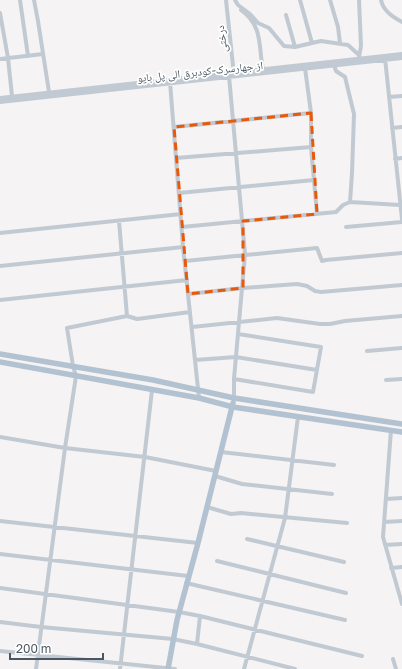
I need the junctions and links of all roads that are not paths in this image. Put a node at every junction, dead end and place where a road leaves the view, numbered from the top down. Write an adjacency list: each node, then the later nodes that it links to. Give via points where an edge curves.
1 (20, 0): 19 (street)
2 (34, 0): 17 (street)
3 (226, 0): 28 (street, درختی)
4 (231, 0): 11 (street)
5 (235, 0): 11 (street)
6 (300, 0): 14 (street)
7 (330, 0): 15 (street)
8 (358, 0): 20 (street, via 361,46)
9 (381, 0): 13 (street, via 382,6)
10 (0, 14): 21 (street)
11 (249, 15): 16 (street, via 269,28 284,46); 27 (street, via 257,28)
12 (286, 15): 16 (street)
13 (402, 22)
14 (312, 43): 15 (street, via 321,41); 16 (street)
15 (340, 44): 20 (street, via 348,45)
16 (295, 47)
17 (43, 54): 19 (street); 30 (street)
18 (402, 54): 22 (street, از جهارسرک-کودبرق الی پل بایو)
19 (28, 56): 21 (street)
20 (359, 57): 22 (street, از جهارسرک-کودبرق الی پل بایو); 27 (street, از جهارسرک-کودبرق الی پل بایو)
21 (8, 58): 24 (street); 31 (street)
22 (385, 58): 23 (street, از جهارسرک-کودبرق الی پل بایو); 25 (street, از جهارسرک-کودبرق الی پل بایو); 33 (street)
23 (402, 58)
24 (0, 59)
25 (334, 65): 26 (street, از جهارسرک-کودبرق الی پل بایو); 50 (street, via 336,71 345,77 354,109)
26 (305, 68): 28 (street, از جهارسرک-کودبرق الی پل بایو); 36 (street)
27 (263, 69): 28 (street, از جهارسرک-کودبرق الی پل بایو)
28 (231, 75): 29 (street, از جهارسرک-کودبرق الی پل بایو); 37 (street, درختی)
29 (170, 81): 30 (street, از جهارسرک-کودبرق الی پل بایو); 35 (street, از جهارسرک-کودبرق الی پل بایو); 38 (street)
30 (49, 92): 31 (street, از جهارسرک-کودبرق الی پل بایو)
31 (12, 96): 34 (street, از جهارسرک-کودبرق الی پل بایو)
32 (402, 96): 33 (street)
33 (389, 97): 40 (street)
34 (0, 98)
35 (0, 102)
36 (311, 113): 37 (street); 41 (street)
37 (234, 121): 38 (street); 42 (street, درختی)
38 (174, 127): 43 (street)
39 (402, 127): 40 (street)
40 (392, 128): 45 (street)
41 (311, 147): 42 (street); 46 (street)
42 (236, 154): 43 (street); 47 (street, درختی)
43 (176, 158): 49 (street)
44 (402, 158): 45 (street)
45 (396, 159): 48 (street)
46 (314, 180): 47 (street); 53 (street)
47 (240, 187): 49 (street); 56 (street, درختی)
48 (400, 190): 51 (street)
49 (179, 193): 52 (street)
50 (350, 202): 51 (street); 53 (street, via 336,212)
51 (400, 205): 55 (street)
52 (181, 214): 54 (street); 57 (street)
53 (318, 214): 56 (street)
54 (119, 221): 59 (street); 61 (street)
55 (402, 221): 58 (street)
56 (243, 222): 57 (street); 63 (street, درختی)
57 (182, 227): 60 (street)
58 (346, 227)
59 (0, 233)
60 (183, 247): 61 (street); 64 (street)
61 (122, 253): 65 (street); 68 (street)
62 (402, 253): 63 (street, via 322,261 317,248)
63 (245, 254): 64 (street); 69 (street, درختی)
64 (185, 261): 66 (street)
65 (0, 266)
66 (187, 280): 68 (street); 70 (street)
67 (402, 285): 69 (street, via 320,292 297,284)
68 (125, 286): 71 (street); 73 (street)
69 (243, 288): 70 (street); 75 (street, درختی)
70 (188, 294): 72 (street)
71 (0, 300)
72 (190, 312): 73 (street, via 137,319); 76 (street)
73 (127, 316): 84 (street, via 67,328)
74 (402, 316): 75 (street, via 330,324 277,318)
75 (239, 322): 76 (street); 77 (street, درختی)
76 (192, 327): 82 (street)
77 (238, 334): 81 (street, درختی); 85 (street, via 321,347)
78 (402, 348): 79 (street)
79 (367, 352)
80 (0, 354): 84 (main road)
81 (236, 357): 82 (street); 85 (street); 87 (street, درختی)
82 (195, 360): 91 (street)
83 (0, 362): 86 (main road)
84 (73, 366): 86 (street); 91 (main road)
85 (317, 370): 87 (street, via 312,392)
86 (76, 376): 90 (main road); 100 (street)
87 (234, 378): 93 (street, درختی)
88 (402, 379): 89 (street)
89 (386, 380)
90 (152, 390): 92 (main road); 102 (street)
91 (198, 390): 92 (street); 93 (main road)
92 (199, 398): 94 (main road)
93 (234, 398): 94 (main road); 96 (main road)
94 (233, 407): 95 (main road); 101 (main road)
95 (298, 417): 97 (main road); 103 (street)
96 (402, 424)
97 (391, 430): 98 (main road); 109 (street)
98 (402, 432)
99 (0, 437): 100 (street)
100 (65, 448): 102 (street); 116 (street)
101 (221, 452): 103 (street); 105 (main road)
102 (145, 457): 105 (street); 117 (street)
103 (292, 461): 104 (street); 106 (street)
104 (334, 465)
105 (215, 474): 106 (street, via 242,484); 110 (main road)
106 (288, 489): 107 (street); 111 (street)
107 (332, 494)
108 (402, 498): 109 (street)
109 (386, 499): 114 (street)
110 (207, 506): 111 (street, via 231,514); 119 (main road)
111 (284, 518): 115 (street); 122 (street)
112 (0, 521): 116 (street)
113 (402, 521): 114 (street)
114 (384, 522): 121 (street)
115 (347, 523)
116 (55, 527): 117 (street); 124 (street)
117 (136, 536): 119 (street); 129 (street)
118 (247, 539): 122 (street)
119 (198, 543): 131 (main road)
120 (402, 544): 121 (street)
121 (385, 545): 128 (street)
122 (277, 546): 126 (street); 130 (street)
123 (0, 554): 124 (street)
124 (50, 560): 129 (street); 135 (street)
125 (217, 561): 130 (street)
126 (344, 562)
127 (402, 567): 128 (street)
128 (392, 568): 137 (street)
129 (131, 569): 131 (street); 138 (street)
130 (270, 574): 134 (street); 136 (street)
131 (188, 576): 132 (main road)
132 (186, 583): 136 (street); 139 (main road)
133 (0, 588): 135 (street)
134 (346, 593)
135 (46, 594): 138 (street); 143 (street)
136 (262, 601): 141 (street); 144 (street)
137 (402, 602)
138 (127, 605): 139 (street); 145 (street)
139 (179, 612): 140 (street); 146 (main road)
140 (200, 616): 144 (street); 147 (street)
141 (346, 620)
142 (0, 622): 143 (street)
143 (41, 627): 145 (street); 149 (street)
144 (254, 630): 150 (street); 151 (street)
145 (123, 634): 146 (street); 153 (street)
146 (173, 639): 147 (street); 154 (main road)
147 (196, 644): 151 (street)
148 (0, 651): 149 (street)
149 (37, 654): 153 (street); 155 (street)
150 (362, 656)
151 (247, 657): 157 (street); 158 (street)
152 (393, 659): 159 (street)
153 (120, 667): 154 (street)
154 (168, 668): 156 (street)
155 (36, 669)
156 (175, 669)
157 (244, 669)
158 (295, 669)
159 (396, 669)

